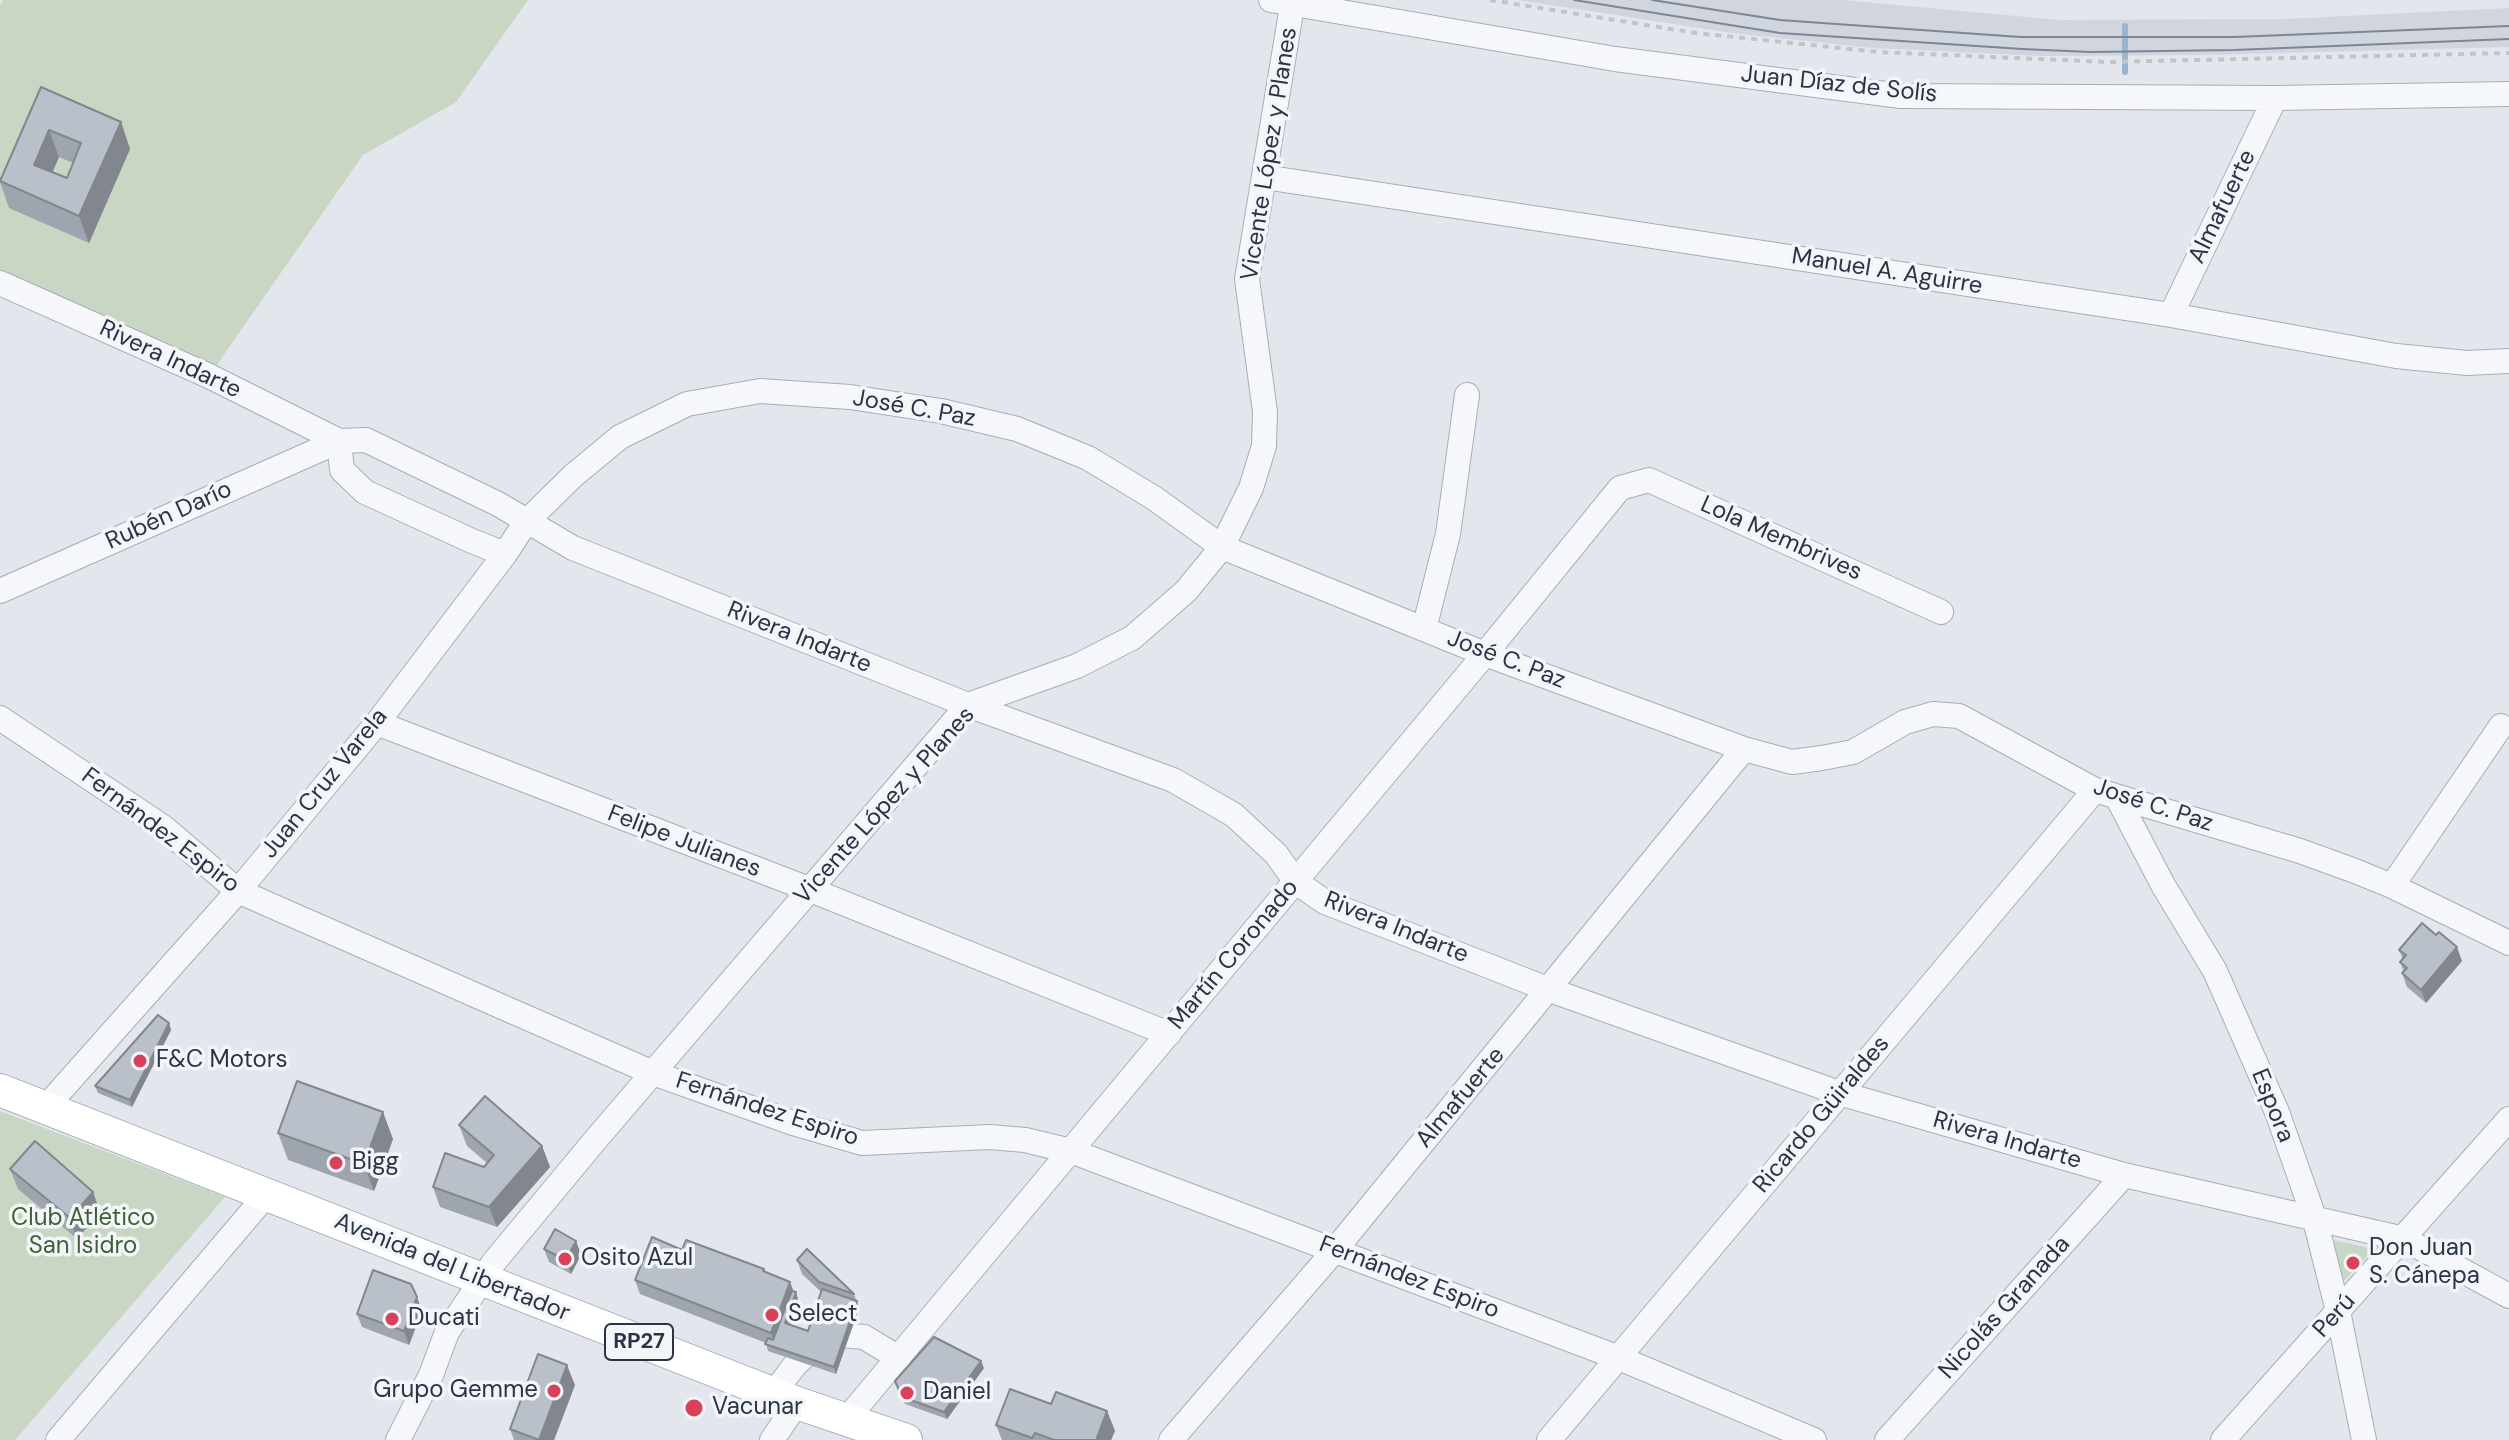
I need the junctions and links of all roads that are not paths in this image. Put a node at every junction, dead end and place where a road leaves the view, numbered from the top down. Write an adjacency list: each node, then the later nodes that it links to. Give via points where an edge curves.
1 (1286, 1): 3 (street, Juan Díaz de Solís, via 1615,59 1901,96); 4 (street, Vicente López y Planes)
2 (2509, 94): 3 (street, Juan Díaz de Solís)
3 (2275, 98): 6 (street, Almafuerte)
4 (1264, 177): 6 (street, Manuel A. Aguirre); 12 (street, Vicente López y Planes, via 1247,279 1265,412 1264,446 1251,488)
5 (0, 283): 9 (street, Rivera Indarte)
6 (2171, 315): 7 (street, Manuel A. Aguirre, via 2396,356)
7 (2509, 361)
8 (1467, 395): 16 (street, via 1448,534)
9 (339, 441): 11 (street, Rivera Indarte, via 366,440); 13 (street, via 342,470 365,492); 14 (street, Rubén Darío)
10 (1620, 488): 15 (street, Lola Membrives, via 1649,480); 17 (street, Martín Coronado)
11 (526, 522): 12 (street, José C. Paz, via 620,437 687,404 760,391 850,397 1017,429 1088,458); 13 (street, Juan Cruz Varela); 18 (street, Rivera Indarte, via 573,548)
12 (1222, 547): 16 (street, José C. Paz); 18 (street, Vicente López y Planes, via 1186,591 1132,638 1077,666)
13 (505, 554): 20 (street, Juan Cruz Varela)
14 (0, 591)
15 (1941, 612)
16 (1424, 629): 17 (street, José C. Paz)
17 (1485, 654): 22 (street, José C. Paz); 24 (street, Martín Coronado)
18 (968, 705): 24 (street, Rivera Indarte, via 1173,780 1234,815 1276,854); 26 (street, Vicente López y Planes)
19 (0, 718): 27 (street, Fernández Espiro, via 163,827)
20 (377, 723): 26 (street, Felipe Julianes); 27 (street, Juan Cruz Varela)
21 (2501, 726): 25 (street)
22 (1744, 749): 23 (street, José C. Paz, via 1792,762 1822,758 1853,752 1905,722 1933,714 1959,716); 29 (street, Almafuerte)
23 (2106, 794): 25 (street, José C. Paz, via 2300,851); 33 (street, Ricardo Güiraldes); 39 (street, Espora, via 2215,971 2277,1112)
24 (1296, 882): 29 (street, Rivera Indarte, via 1325,902); 30 (street, Martín Coronado)
25 (2392, 886): 28 (street, José C. Paz)
26 (811, 890): 30 (street, Felipe Julianes); 31 (street, Vicente López y Planes)
27 (238, 891): 31 (street, Fernández Espiro); 34 (street, Juan Cruz Varela)
28 (2509, 943)
29 (1550, 990): 33 (street, Rivera Indarte); 41 (street, Almafuerte)
30 (1169, 1034): 36 (street, Martín Coronado)
31 (653, 1073): 36 (street, Fernández Espiro, via 862,1143 990,1137); 42 (street, Vicente López y Planes)
32 (0, 1090): 34 (main road, Avenida del Libertador / RP27)
33 (1839, 1093): 37 (street, Rivera Indarte); 46 (street, Ricardo Güiraldes)
34 (46, 1107): 38 (main road, Avenida del Libertador / RP27)
35 (2509, 1119): 40 (street, Perú)
36 (1071, 1151): 41 (street, Fernández Espiro); 45 (street, Martín Coronado)
37 (2124, 1175): 39 (street, Rivera Indarte); 56 (street, Nicolás Granada)
38 (267, 1194): 42 (main road, Avenida del Libertador / RP27); 49 (street)
39 (2315, 1220): 40 (street, Rivera Indarte); 44 (street, Espora)
40 (2404, 1239): 43 (street, Rivera Indarte); 44 (street, Perú)
41 (1335, 1250): 46 (street, Fernández Espiro); 53 (street, Almafuerte)
42 (480, 1280): 47 (main road, Avenida del Libertador / RP27); 50 (street, Vicente López y Planes, via 447,1332)
43 (2509, 1296)
44 (2338, 1311): 57 (street, Perú); 58 (street, Espora)
45 (899, 1358): 47 (street, via 864,1337 841,1335 815,1346 795,1365); 48 (street, Martín Coronado)
46 (1619, 1358): 54 (street, Ricardo Güiraldes); 55 (street, Fernández Espiro)
47 (785, 1398): 48 (main road, Avenida del Libertador / RP27); 51 (street)
48 (846, 1420): 52 (main road, Avenida del Libertador / RP27)
49 (58, 1440)
50 (398, 1440)
51 (772, 1440)
52 (906, 1440)
53 (1171, 1440)
54 (1549, 1440)
55 (1814, 1440)
56 (1887, 1440)
57 (2223, 1440)
58 (2364, 1440)

